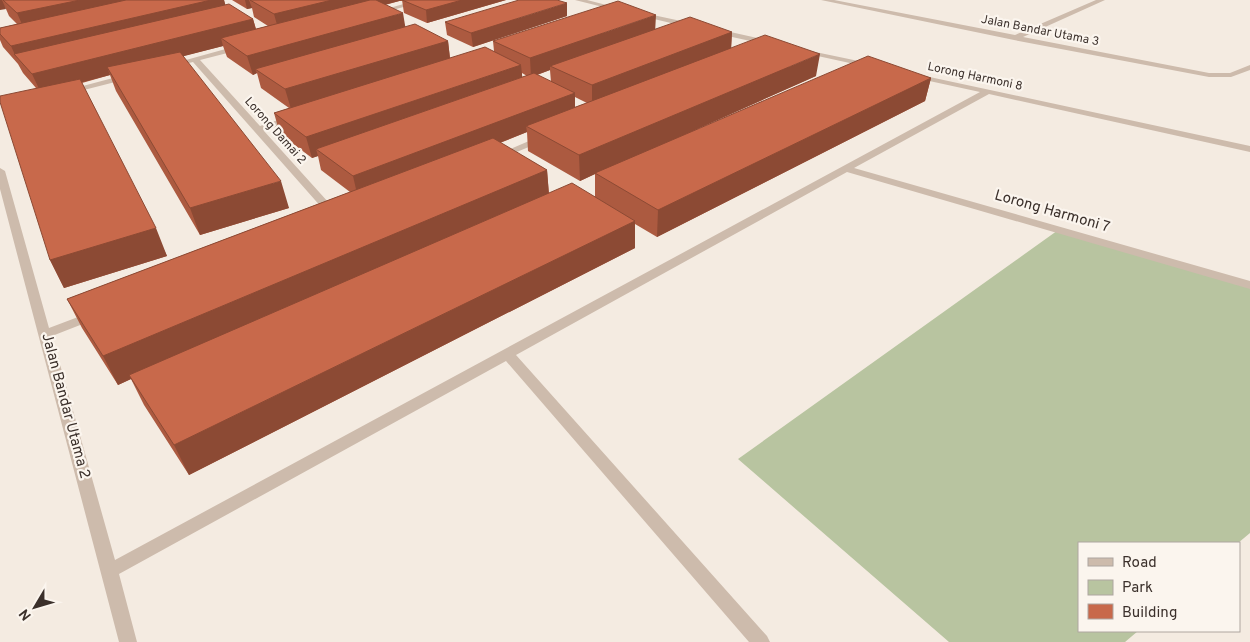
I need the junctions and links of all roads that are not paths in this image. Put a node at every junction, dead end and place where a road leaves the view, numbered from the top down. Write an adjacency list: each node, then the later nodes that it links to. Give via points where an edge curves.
1 (426, 0): 8 (street)
2 (578, 0): 7 (street)
3 (824, 0): 6 (street, Jalan Bandar Utama 3)
4 (861, 0): 6 (street)
5 (1102, 0): 12 (street)
6 (849, 5): 12 (street, Jalan Bandar Utama 3)
7 (621, 10): 9 (street); 10 (street)
8 (365, 16)
9 (602, 16)
10 (702, 28)
11 (712, 30): 15 (street, via 778,45)
12 (1014, 38): 19 (street, Jalan Bandar Utama 3, via 1209,75 1231,75)
13 (252, 44): 16 (street)
14 (796, 50): 18 (street)
15 (759, 53)
16 (195, 59): 17 (street); 25 (street, Lorong Damai 2)
17 (168, 66)
18 (879, 68)
19 (1250, 68)
20 (140, 73): 23 (street)
21 (906, 74): 22 (street, Lorong Harmoni 8)
22 (988, 91): 27 (street, Lorong Harmoni 8); 29 (street)
23 (57, 94)
24 (304, 114): 25 (street)
25 (258, 130): 31 (street, Lorong Damai 2)
26 (552, 135): 28 (street)
27 (1250, 149)
28 (491, 159)
29 (846, 169): 32 (street, Lorong Harmoni 7); 35 (street)
30 (0, 171): 34 (street, Jalan Bandar Utama 2)
31 (338, 219)
32 (1250, 285)
33 (107, 310): 34 (street)
34 (45, 334): 36 (street, Jalan Bandar Utama 2)
35 (508, 354): 36 (street); 38 (street)
36 (110, 571): 37 (street, Jalan Bandar Utama 2)
37 (128, 642)
38 (761, 642)

